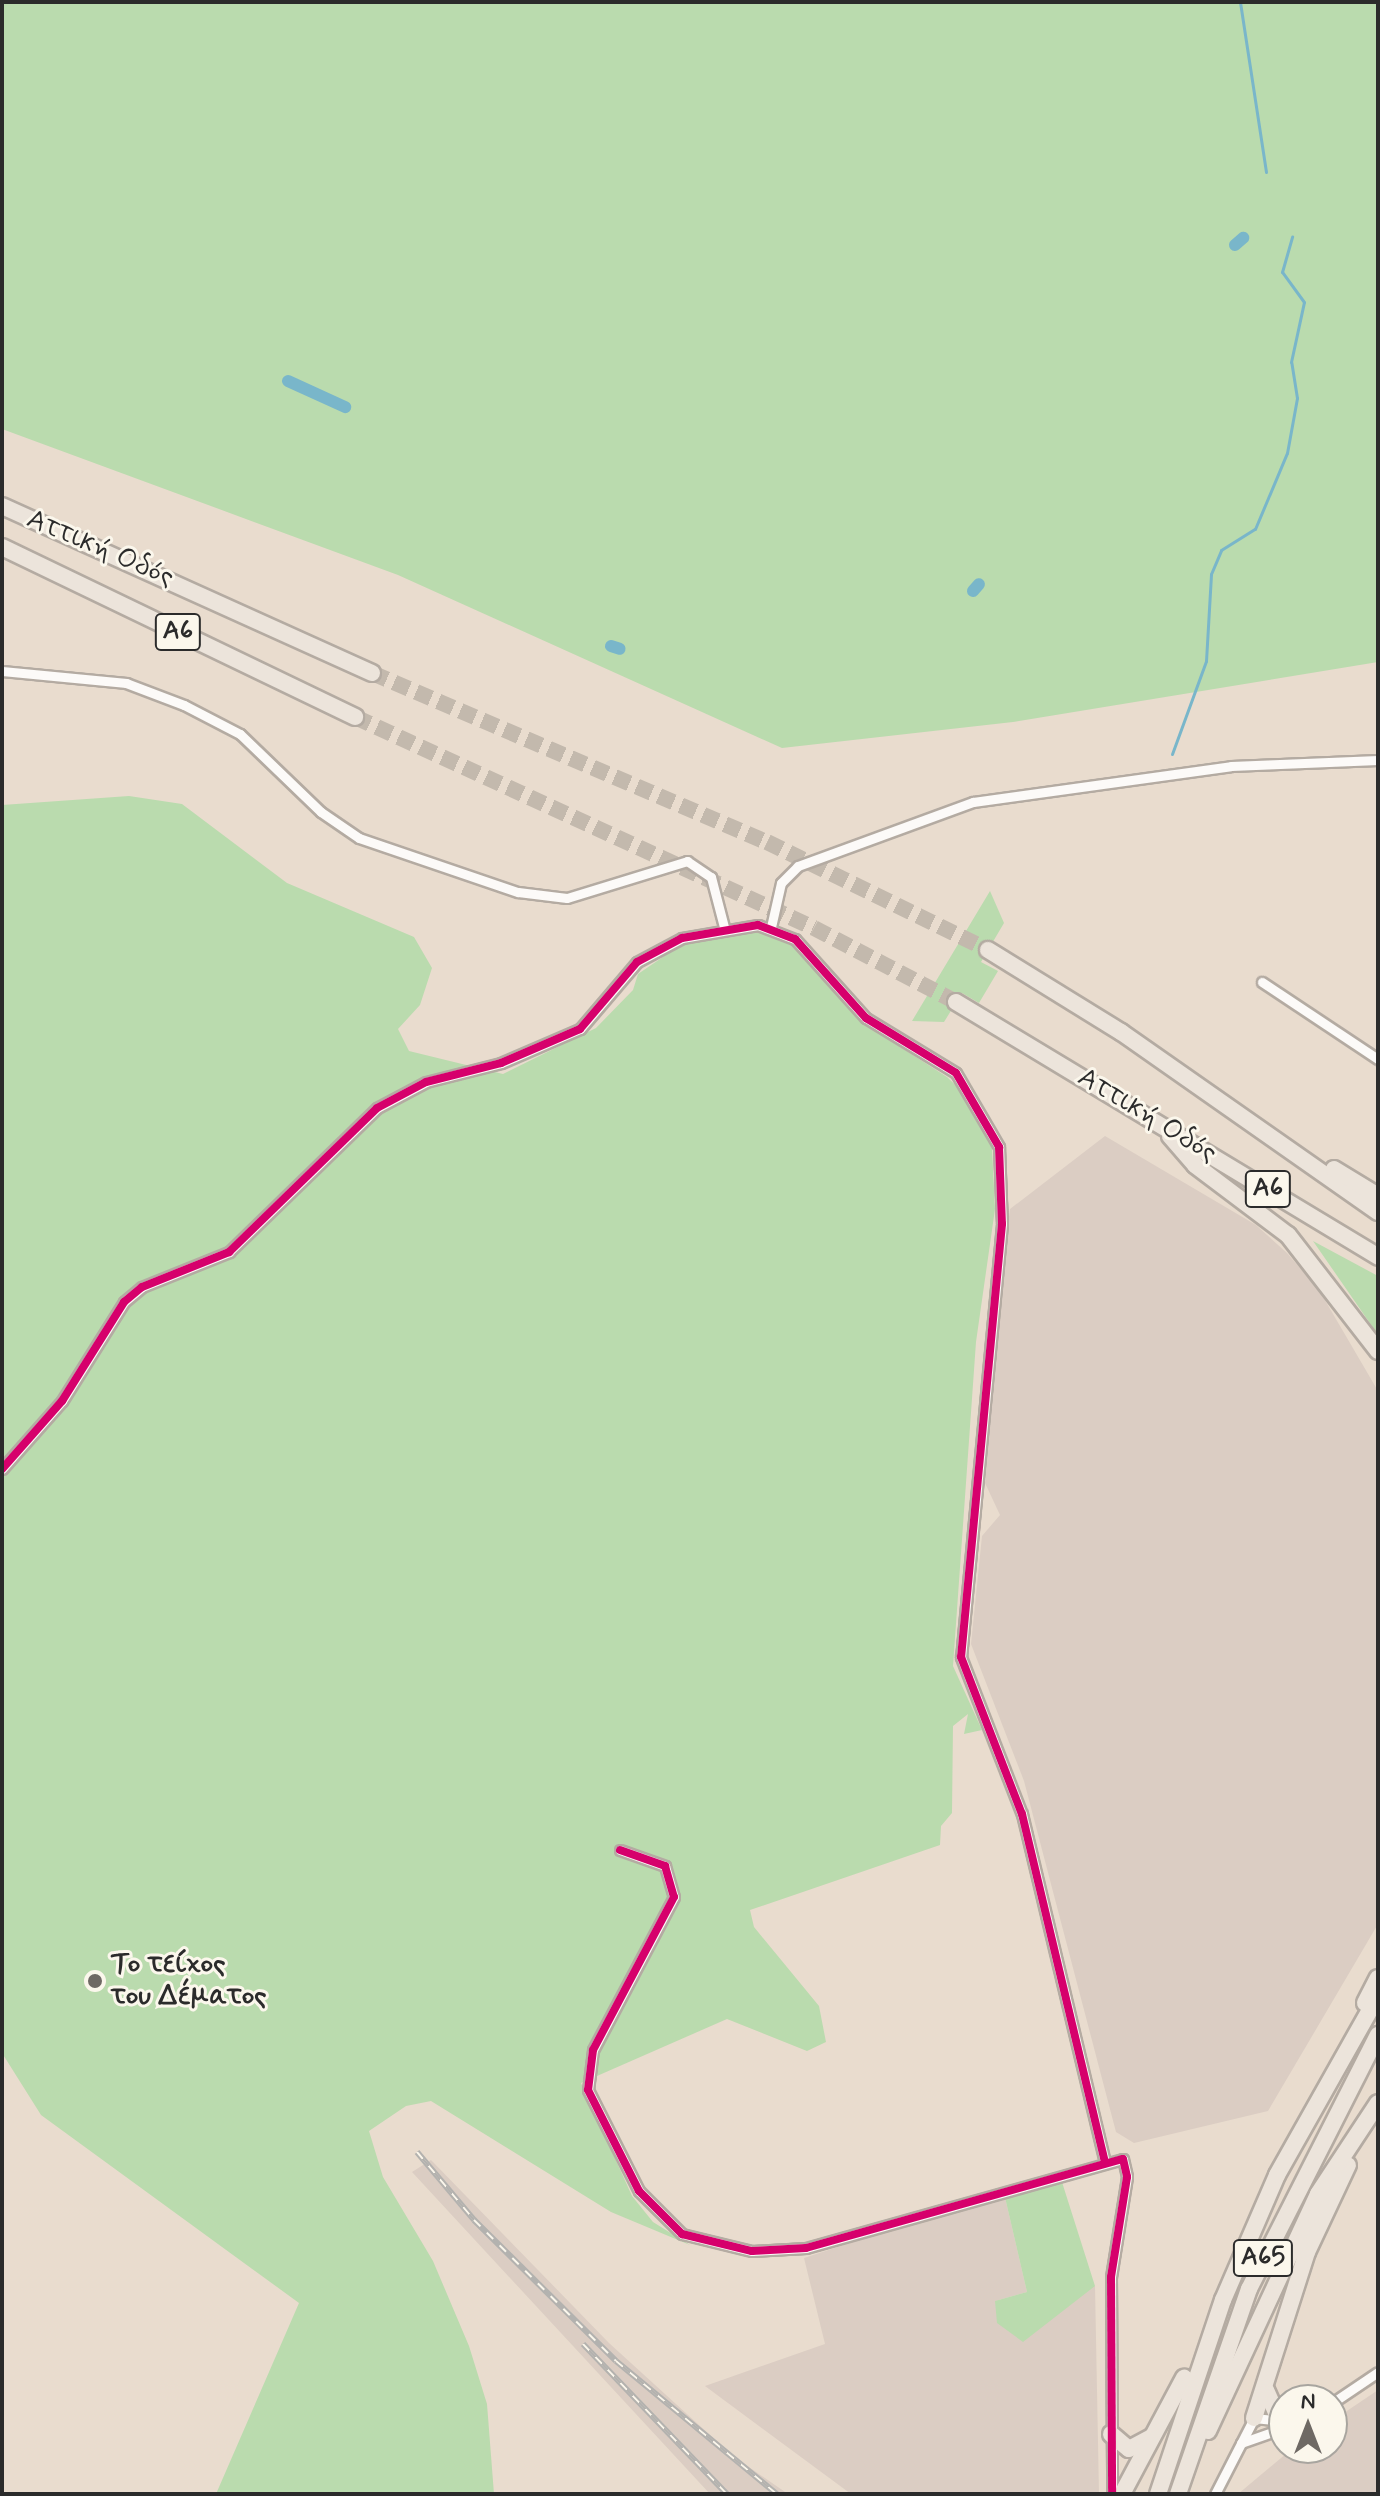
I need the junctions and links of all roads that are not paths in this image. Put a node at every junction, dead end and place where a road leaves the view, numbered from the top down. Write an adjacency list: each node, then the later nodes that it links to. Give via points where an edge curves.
1 (2, 506): 4 (highway, Αττική Οδός / Α6)
2 (2, 547): 5 (highway, Αττική Οδός / Α6)
3 (2, 671): 7 (street, via 95,678 157,693 240,734 321,812 359,838 530,895 567,898 687,861 711,877)
4 (372, 673)
5 (355, 717)
6 (1378, 760): 8 (street, via 1231,766 973,802 798,866 781,883)
7 (724, 927): 8 (street); 19 (street, via 642,958 606,1005 550,1046 426,1082 377,1108 229,1252 142,1287 124,1302 62,1401)
8 (771, 927): 26 (street, via 795,939 866,1018 956,1073 999,1147 1002,1224 961,1657 1022,1814)
9 (988, 950): 14 (highway, Αττική Οδός / Α6)
10 (1262, 982): 12 (street)
11 (956, 1002): 13 (highway, Αττική Οδός / Α6)
12 (1378, 1059)
13 (1157, 1122): 17 (highway, Αττική Οδός / Α6); 18 (highway, via 1195,1165 1288,1235)
14 (1253, 1122): 15 (highway); 16 (highway, Αττική Οδός / Α6)
15 (1378, 1196)
16 (1378, 1212)
17 (1378, 1257)
18 (1378, 1351)
19 (2, 1469)
20 (620, 1850): 26 (street, via 665,1866 674,1897 593,2050 588,2090 639,2191 682,2234 741,2250 806,2248)
21 (1378, 1978): 24 (highway)
22 (1378, 1996): 24 (highway, Α65)
23 (1378, 2035): 41 (highway, Α65, via 1249,2289)
24 (1341, 2064): 27 (highway, Α65)
25 (1378, 2106): 29 (highway, via 1315,2232); 41 (highway, via 1300,2227)
26 (1105, 2163): 36 (street, via 1123,2159 1127,2177 1111,2277)
27 (1250, 2241): 34 (highway, via 1227,2271); 40 (highway, Α65)
28 (1378, 2372): 30 (street)
29 (1266, 2390): 31 (highway); 32 (highway)
30 (1348, 2392)
31 (1268, 2394)
32 (1254, 2418): 33 (street); 37 (street)
33 (1268, 2421)
34 (1161, 2427): 36 (highway, via 1137,2448 1121,2447); 39 (highway)
35 (1268, 2431): 37 (street)
36 (1111, 2434): 38 (street)
37 (1241, 2443): 42 (street)
38 (1112, 2494)
39 (1122, 2494)
40 (1158, 2494)
41 (1179, 2494)
42 (1215, 2494)

